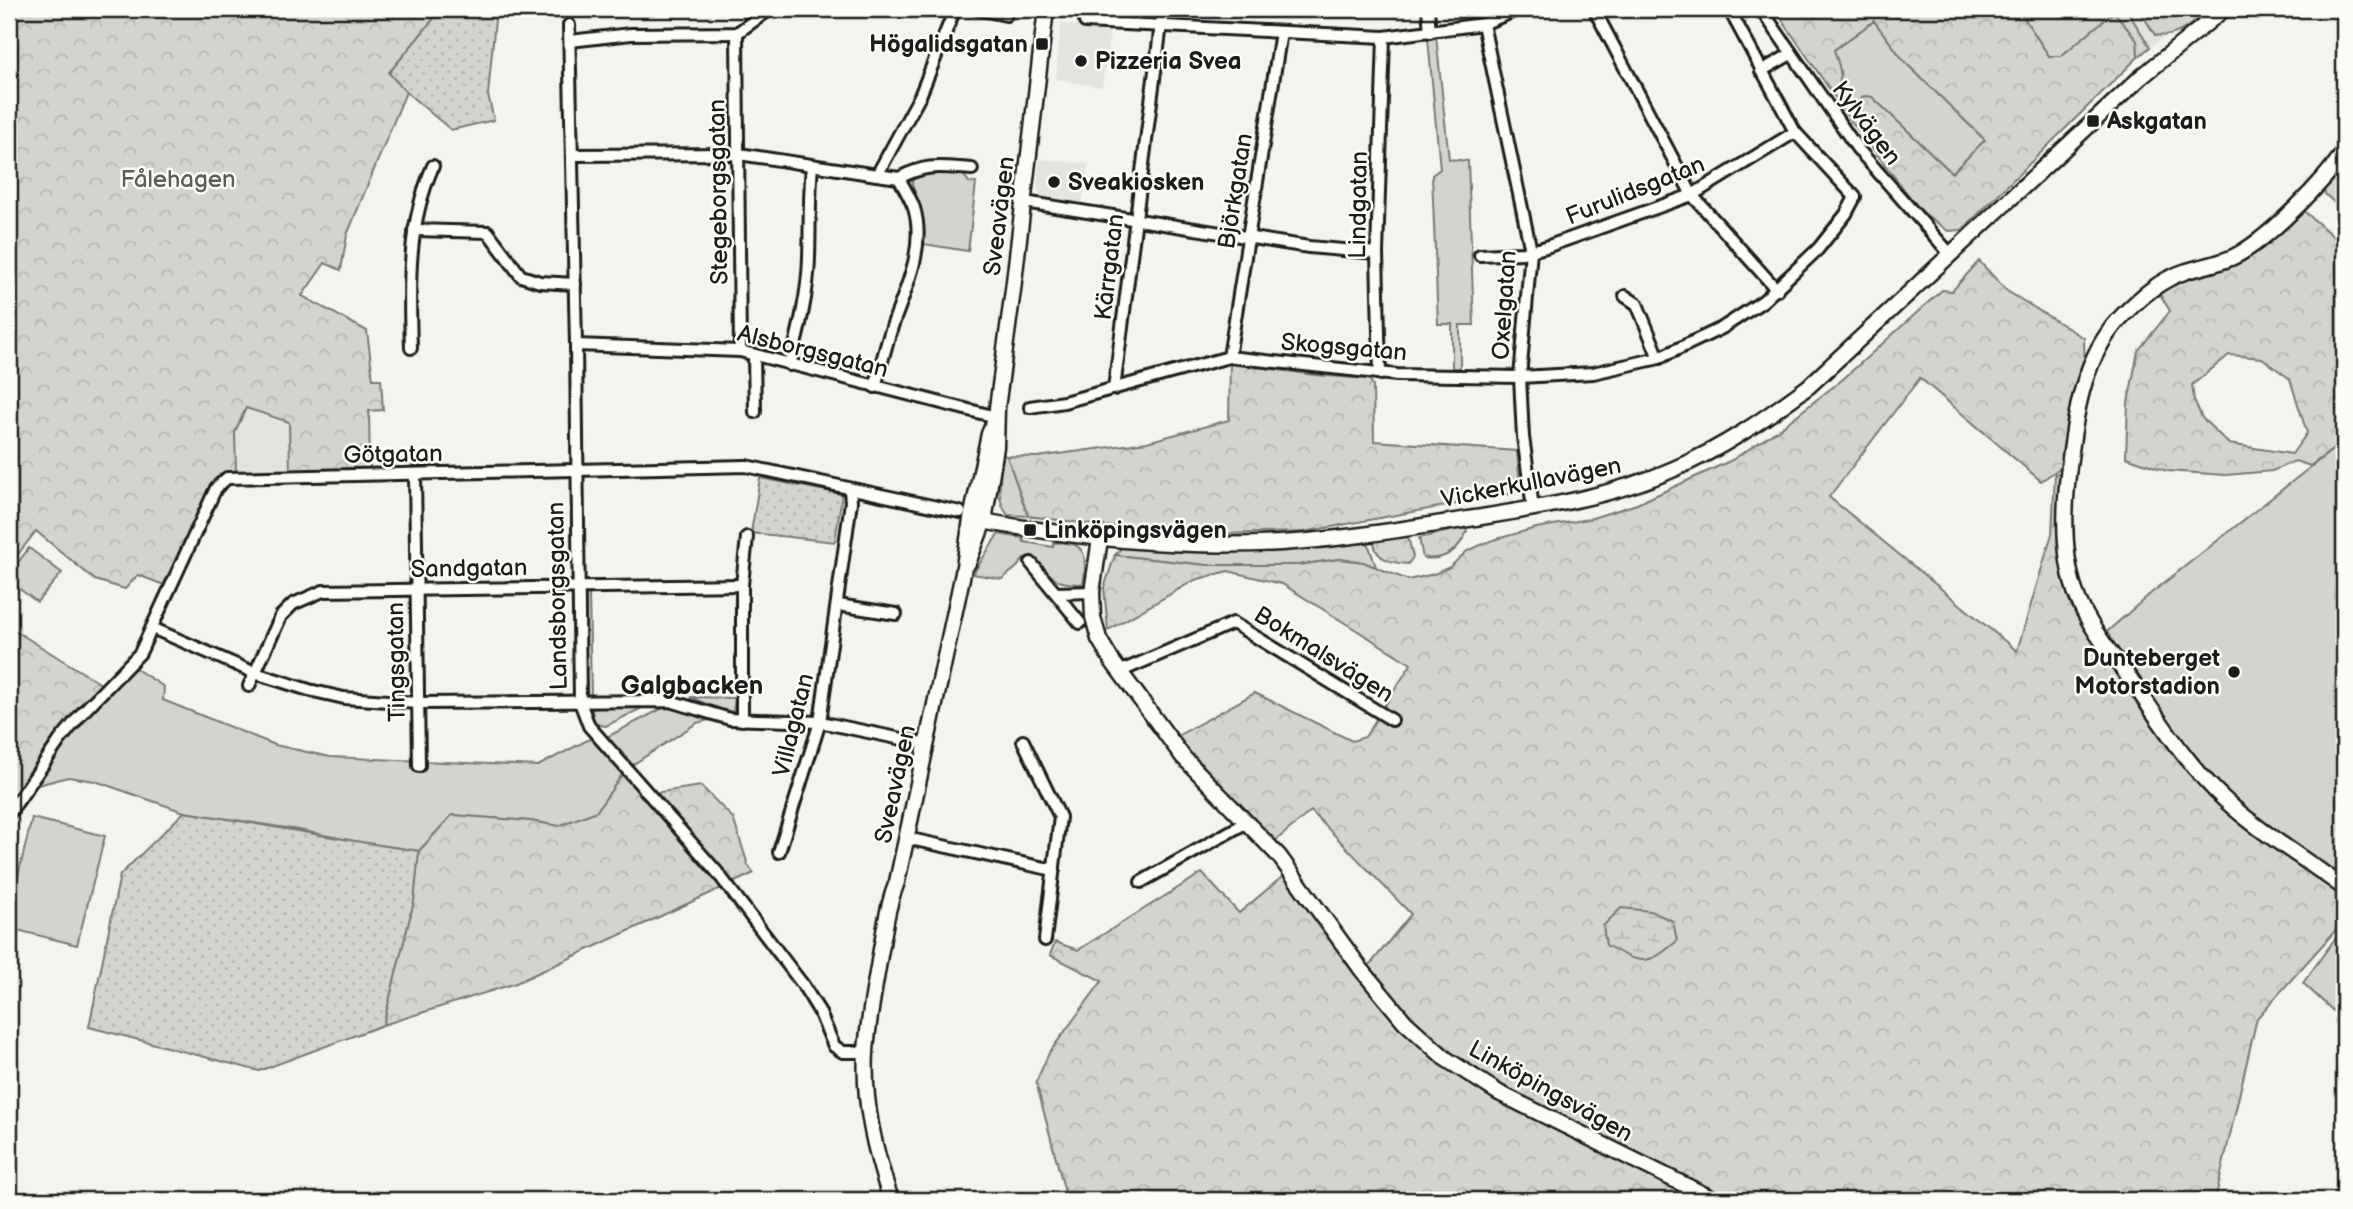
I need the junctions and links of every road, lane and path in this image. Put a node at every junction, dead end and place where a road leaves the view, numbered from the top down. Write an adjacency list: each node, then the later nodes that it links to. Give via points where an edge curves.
1 (770, 9): 18 (street)
2 (955, 9): 31 (street, via 920,96)
3 (977, 9): 12 (street)
4 (1163, 9): 16 (street, Kärrgatan)
5 (1428, 9): 17 (street)
6 (1519, 9): 14 (street)
7 (1594, 9): 33 (street)
8 (1729, 9): 23 (street)
9 (1761, 9): 22 (street, Kylvägen)
10 (2224, 9): 40 (main road, Vickerkullavägen, via 2140,78)
11 (1045, 12): 34 (main road, Sveavägen)
12 (1006, 15)
13 (1085, 22): 16 (street)
14 (1483, 24): 17 (street); 38 (street, Oxelgatan)
15 (569, 25): 21 (street, Landsborgsgatan)
16 (1161, 26): 19 (street); 35 (street, Kärrgatan)
17 (1430, 32): 20 (street)
18 (737, 33): 21 (street, via 631,34); 26 (street, Stegeborgsgatan)
19 (1281, 33): 20 (street); 37 (street, Björkgatan)
20 (1384, 37): 39 (street, Lindgatan)
21 (570, 41): 27 (street, Landsborgsgatan)
22 (1791, 54): 23 (street); 40 (street, Kylvägen, via 1857,148)
23 (1762, 71): 24 (street)
24 (1795, 132): 33 (street, Furulidsgatan); 43 (street, Skogsgatan, via 1855,200 1818,249)
25 (2344, 152): 93 (main road, via 2321,181 2246,250 2170,277 2112,327 2089,368 2079,401 2066,513 2071,574 2082,608 2200,775 2227,803)
26 (738, 154): 27 (street); 29 (street); 47 (street, Stegeborgsgatan)
27 (572, 155): 42 (street, Landsborgsgatan)
28 (433, 166): 36 (street)
29 (812, 166): 31 (street); 51 (street, via 806,290)
30 (972, 169): 32 (street, via 929,166)
31 (877, 175): 32 (street)
32 (899, 178): 54 (street, via 914,209 917,245)
33 (1692, 195): 38 (street, Furulidsgatan); 43 (street)
34 (1024, 202): 35 (street); 58 (main road, Sveavägen)
35 (1136, 219): 37 (street); 55 (street, Kärrgatan)
36 (414, 230): 42 (street, via 488,232 521,276); 46 (street)
37 (1249, 237): 39 (street); 49 (street, Björkgatan)
38 (1531, 251): 41 (street, Furulidsgatan); 53 (street, Oxelgatan)
39 (1377, 253): 52 (street, Lindgatan)
40 (1951, 254): 62 (main road, Vickerkullavägen, via 1809,386 1750,429 1641,482)
41 (1480, 255)
42 (575, 284): 45 (street, Landsborgsgatan)
43 (1777, 290): 50 (street, Skogsgatan, via 1722,328)
44 (1625, 296): 50 (street, via 1637,304)
45 (576, 345): 47 (street, Alsborgsgatan); 59 (street, Landsborgsgatan)
46 (411, 348)
47 (740, 351): 48 (street, Alsborgsgatan)
48 (754, 355): 51 (street, Alsborgsgatan); 57 (street)
49 (1229, 357): 52 (street, Skogsgatan); 55 (street, Skogsgatan)
50 (1659, 358): 53 (street, Skogsgatan, via 1593,373)
51 (790, 365): 54 (street, Alsborgsgatan)
52 (1380, 373): 53 (street, Skogsgatan)
53 (1520, 377): 62 (street, Oxelgatan)
54 (875, 387): 58 (street, Alsborgsgatan)
55 (1114, 388): 56 (street, Skogsgatan)
56 (1030, 407)
57 (755, 412)
58 (996, 418): 63 (main road, Sveavägen, via 996,447)
59 (576, 471): 60 (street, Götgatan); 61 (street, Götgatan, via 746,466); 68 (street, Landsborgsgatan)
60 (415, 474): 69 (street, Tingsgatan); 75 (street, Götgatan, via 227,478 216,488)
61 (850, 489): 63 (street, Götgatan); 72 (street, Villagatan)
62 (1533, 508): 65 (main road, Vickerkullavägen, via 1282,543 1194,545)
63 (972, 517): 65 (main road, Vickerkullavägen); 85 (main road, Sveavägen, via 979,539 963,573)
64 (747, 537): 67 (street)
65 (1100, 539): 70 (main road, Linköpingsvägen)
66 (1031, 563): 71 (street)
67 (742, 585): 68 (street, Sandgatan); 81 (street)
68 (577, 587): 69 (street, Sandgatan); 79 (street, Landsborgsgatan)
69 (416, 590): 77 (street, Sandgatan, via 323,591 305,597 281,616); 80 (street, Tingsgatan)
70 (1092, 592): 71 (street); 76 (main road, Linköpingsvägen, via 1096,630)
71 (1056, 593): 74 (street)
72 (838, 605): 73 (street); 83 (street, Villagatan)
73 (896, 614)
74 (1080, 623)
75 (152, 628): 77 (street); 87 (street, Götgatan, via 140,653 60,740)
76 (1119, 672): 82 (street, Bokmalsvägen, via 1233,622); 88 (main road, Linköpingsvägen, via 1183,757)
77 (255, 673): 78 (street, Sandgatan); 80 (street, via 344,698)
78 (249, 686)
79 (580, 702): 80 (street); 81 (street, via 670,701); 95 (street, Landsborgsgatan, via 589,726 717,872 803,985 834,1046 843,1052)
80 (418, 703): 86 (street, Tingsgatan)
81 (742, 720): 83 (street)
82 (1392, 720)
83 (820, 722): 85 (street); 90 (street, Villagatan)
84 (1023, 741): 91 (street, via 1060,817)
85 (926, 744): 89 (main road, Sveavägen)
86 (419, 766)
87 (9, 814)
88 (1247, 822): 92 (street); 97 (main road, Linköpingsvägen, via 1279,856 1382,996 1446,1059 1544,1118)
89 (906, 838): 91 (street); 95 (main road, Sveavägen, via 886,917)
90 (779, 852)
91 (1054, 870): 94 (street)
92 (1141, 882)
93 (2344, 888)
94 (1045, 940)
95 (866, 1052): 96 (main road, Sveavägen, via 870,1122)
96 (891, 1200)
97 (1715, 1200)

